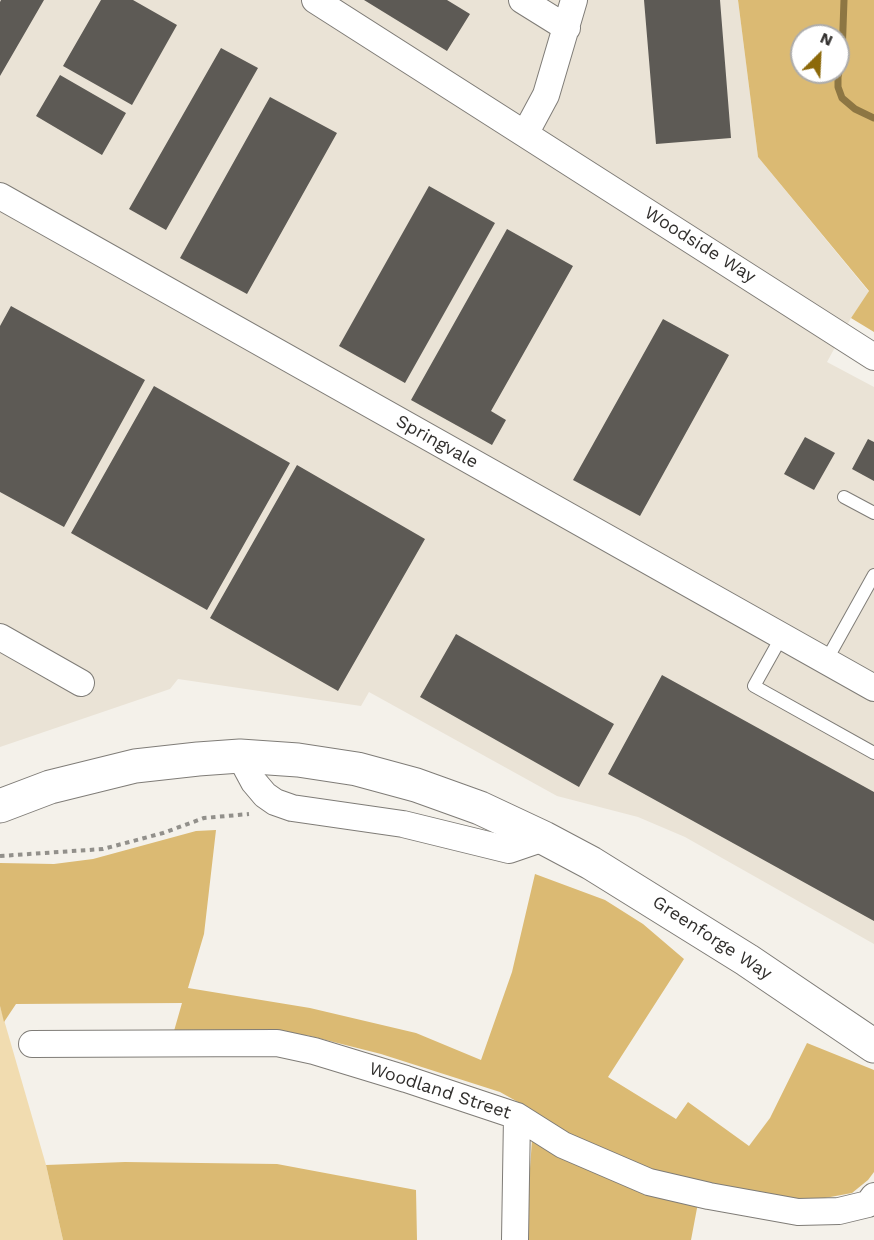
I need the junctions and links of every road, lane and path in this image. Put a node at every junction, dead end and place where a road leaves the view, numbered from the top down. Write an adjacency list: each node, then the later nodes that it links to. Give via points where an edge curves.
1 (315, 0): 5 (street, Woodside Way)
2 (522, 0): 4 (street)
3 (574, 0): 4 (street)
4 (567, 28): 5 (street, via 546,94)
5 (525, 134): 7 (street, Woodside Way)
6 (0, 196): 11 (street, Springvale)
7 (874, 357)
8 (844, 497): 9 (lane)
9 (874, 513)
10 (874, 575): 13 (lane)
11 (782, 636): 13 (street, Springvale); 16 (lane, via 754,686)
12 (0, 638): 14 (street)
13 (826, 661): 15 (street, Springvale)
14 (81, 683)
15 (874, 688)
16 (874, 753)
17 (240, 756): 18 (street, via 254,782); 19 (street, Greenforge Way, via 135,766 50,787); 20 (street, Greenforge Way, via 367,771 480,808)
18 (275, 802): 20 (street, via 292,808 403,824 509,850); 21 (path, via 260,814 204,818 163,834 103,849)
19 (0, 806)
20 (544, 838): 23 (street, Greenforge Way, via 647,896)
21 (0, 856)
22 (32, 1044): 24 (street, Woodland Street, via 278,1043 396,1075)
23 (874, 1046)
24 (517, 1116): 25 (street, Woodland Street, via 563,1145 649,1182 798,1212 839,1211); 26 (street)
25 (872, 1201)
26 (515, 1240)

